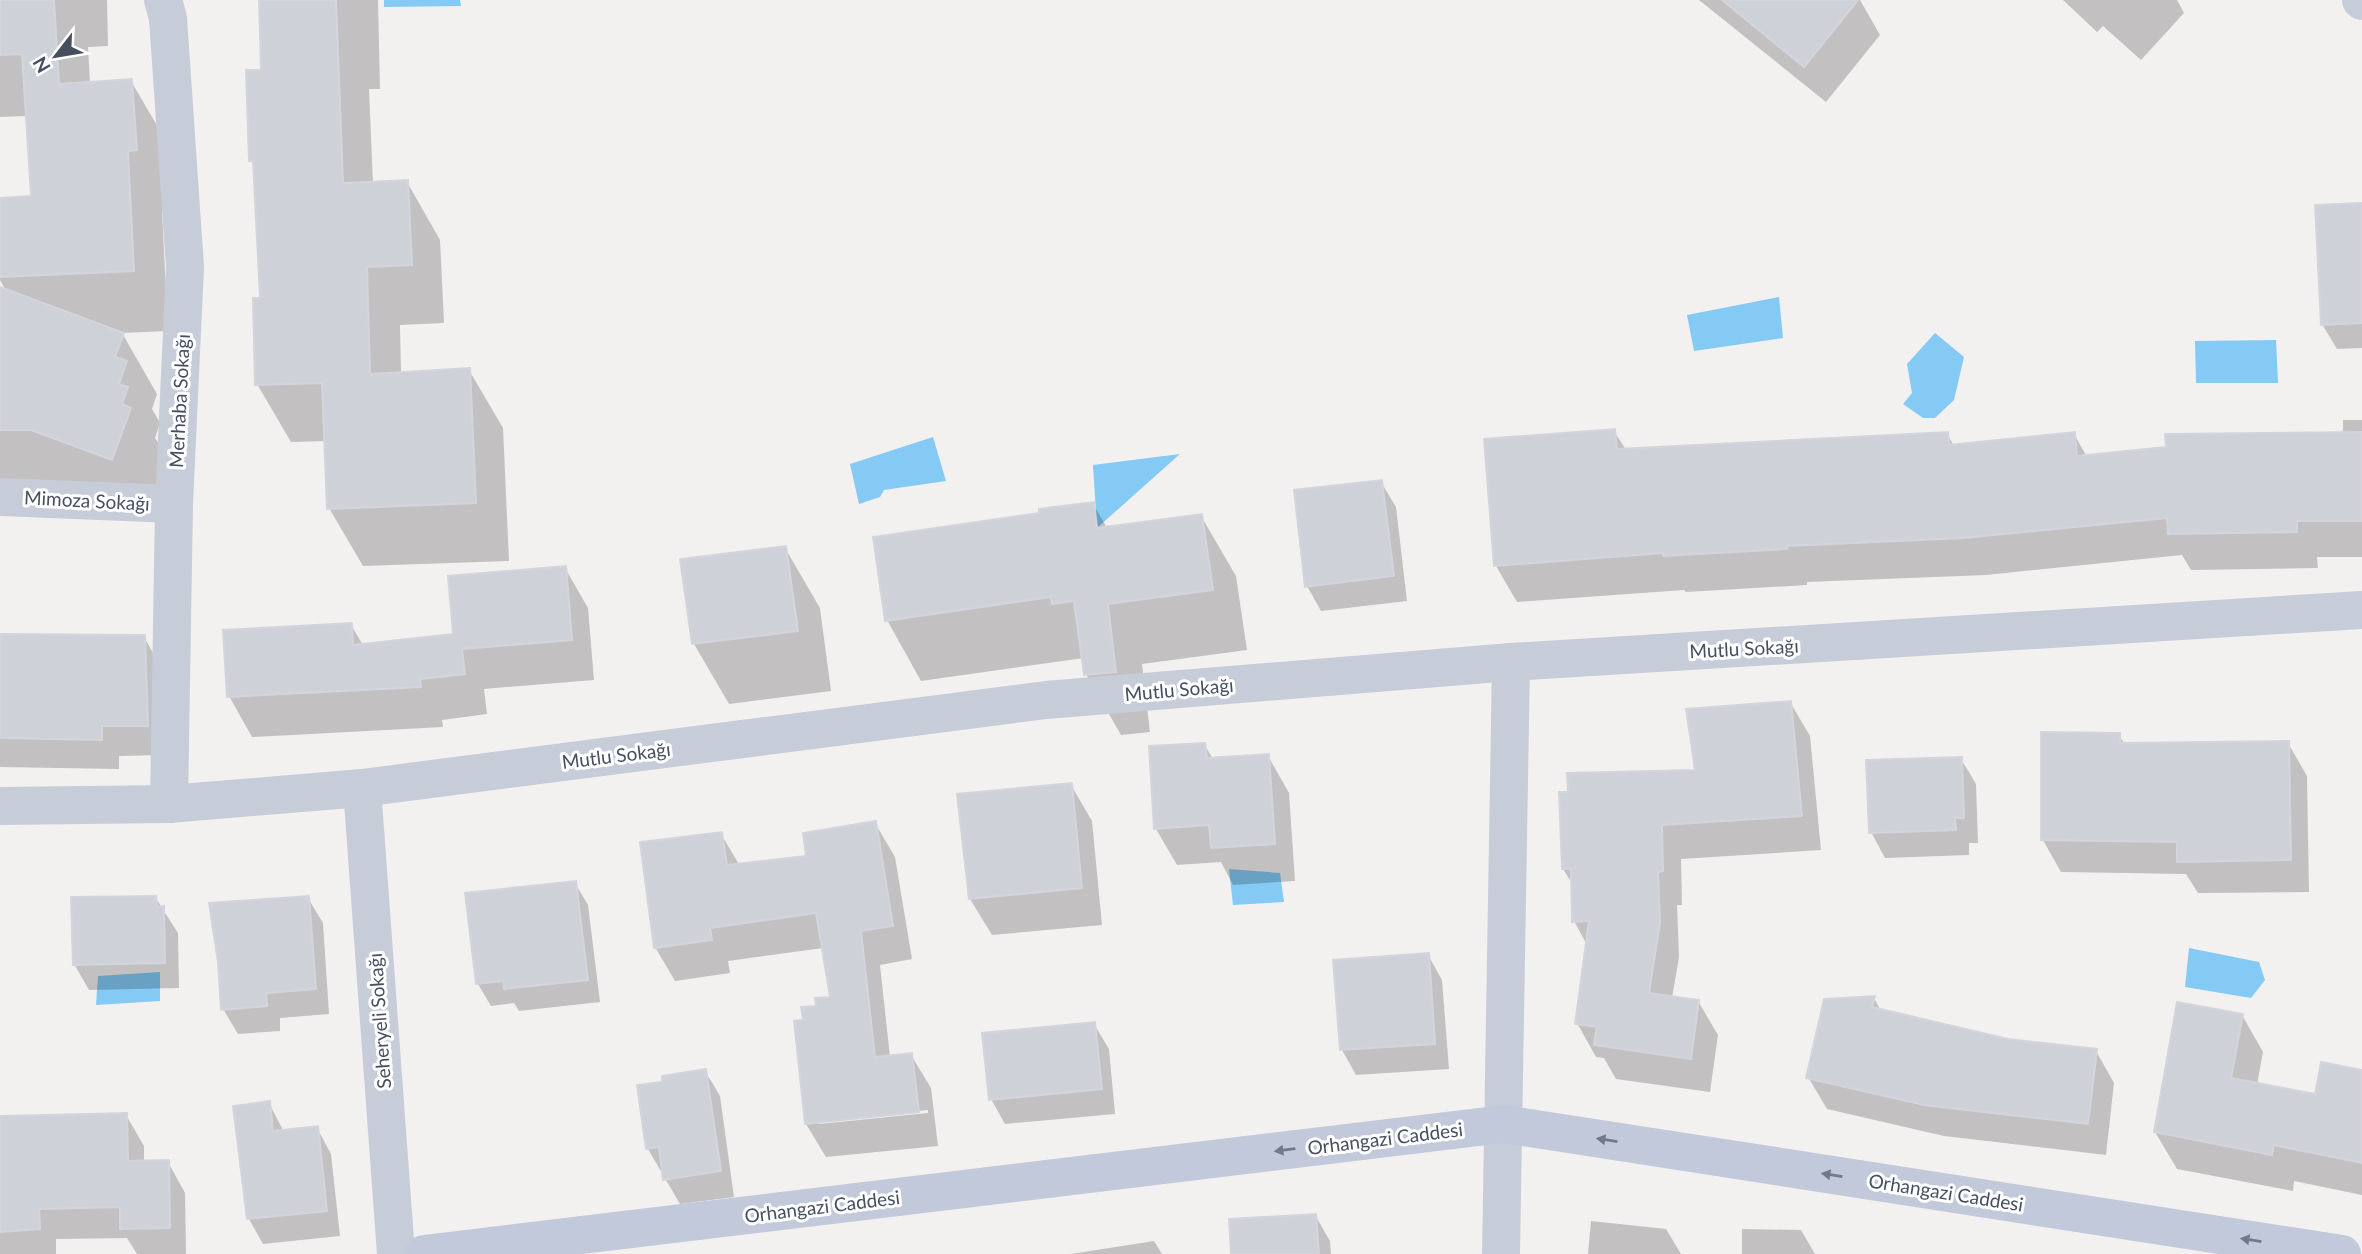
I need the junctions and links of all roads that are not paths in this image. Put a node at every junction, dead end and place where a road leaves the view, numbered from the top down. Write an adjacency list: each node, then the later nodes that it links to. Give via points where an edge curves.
1 (163, 0): 3 (street, Merhaba Sokağı, via 168,18 185,267)
2 (0, 496): 3 (street, Mimoza Sokağı)
3 (174, 504): 7 (street, Merhaba Sokağı)
4 (2362, 610): 5 (street, Mutlu Sokağı)
5 (1511, 662): 6 (street, Mutlu Sokağı, via 1046,700); 9 (street)
6 (362, 788): 7 (street, Mutlu Sokağı); 10 (street, Seheryeli Sokağı)
7 (169, 804): 8 (street, Mutlu Sokağı)
8 (0, 806)
9 (1504, 1124): 11 (street, Orhangazi Caddesi, one-way to 11); 12 (street); 13 (street, Orhangazi Caddesi, one-way to 9)
10 (396, 1254)
11 (424, 1254)
12 (1501, 1254)
13 (2342, 1254)

